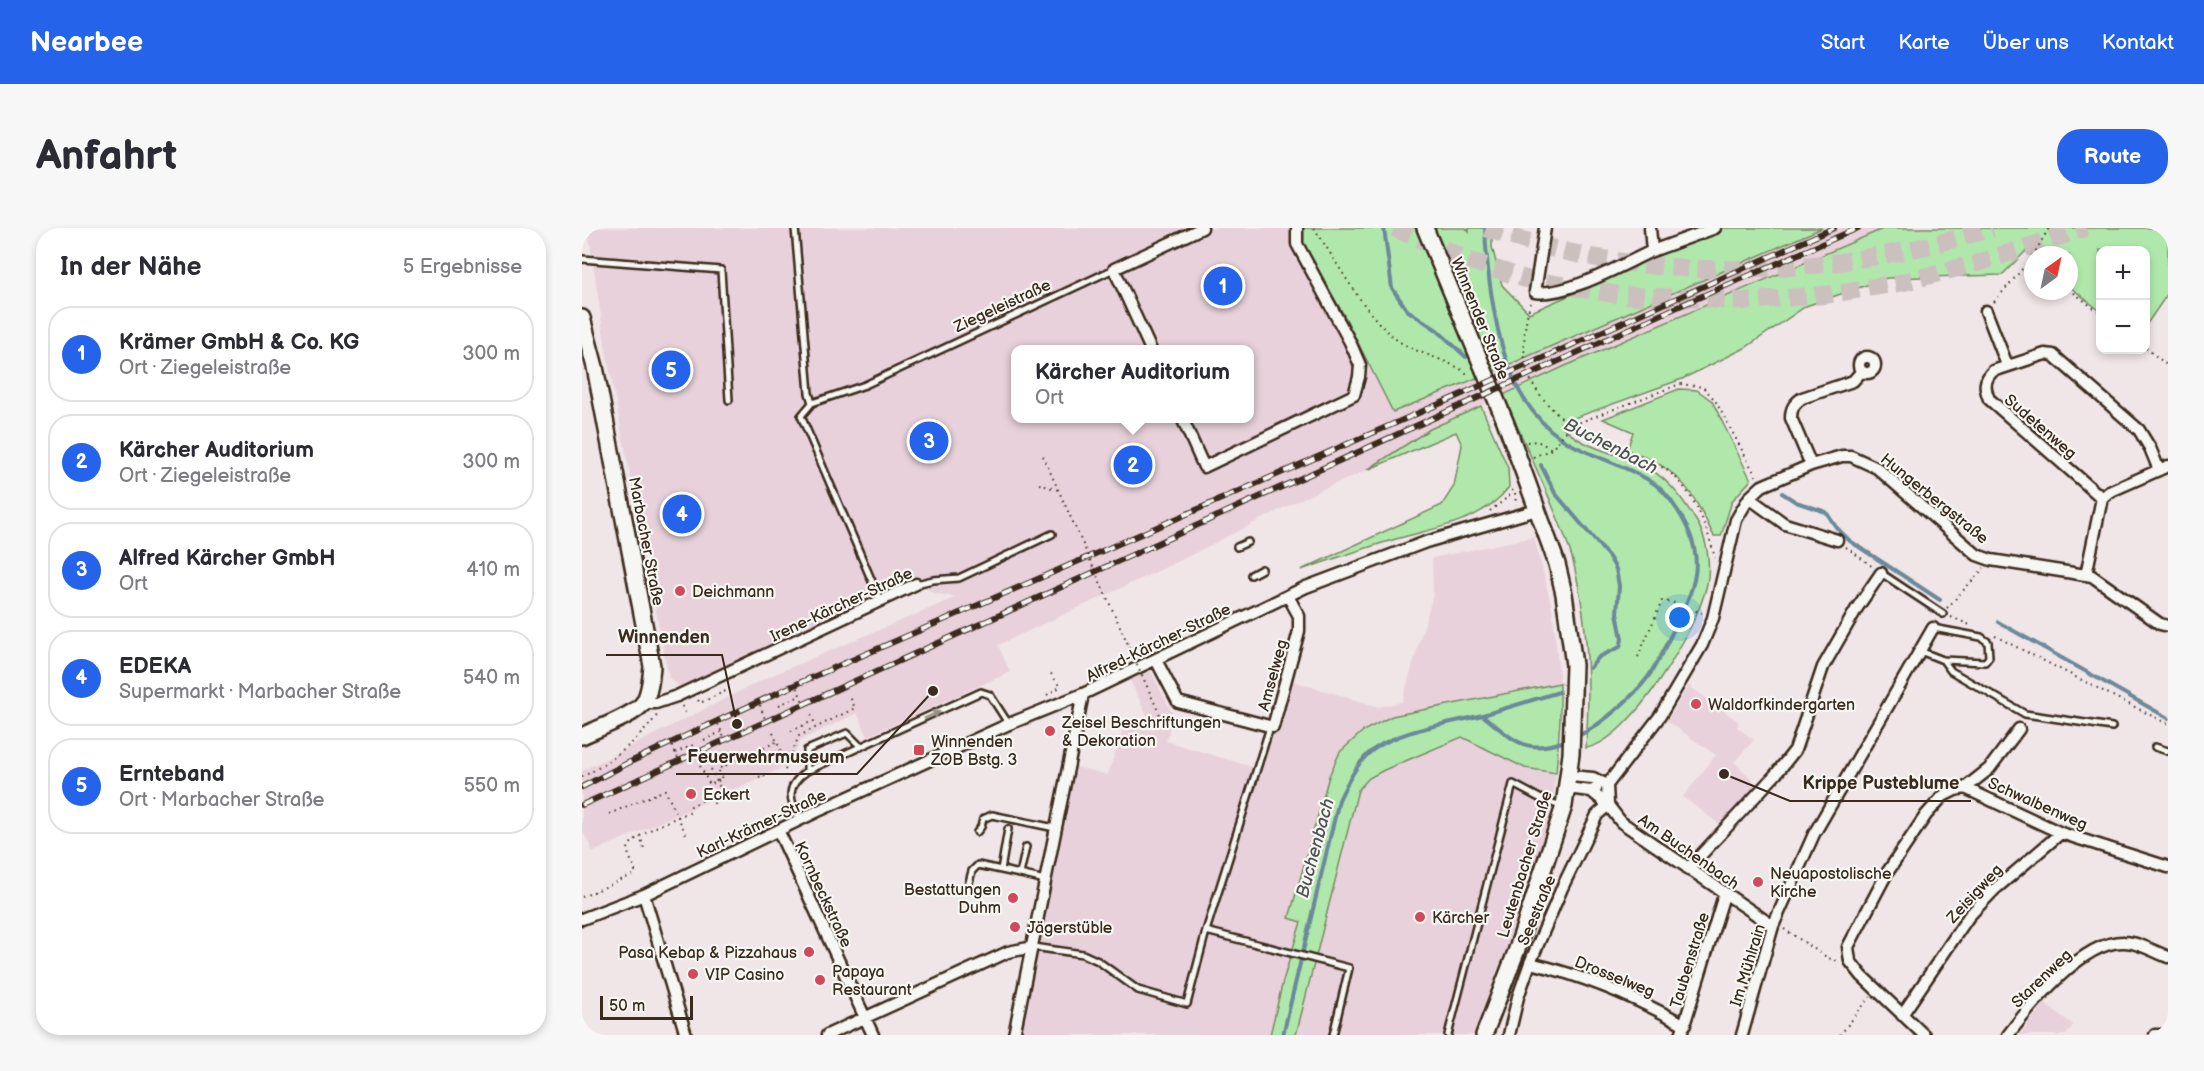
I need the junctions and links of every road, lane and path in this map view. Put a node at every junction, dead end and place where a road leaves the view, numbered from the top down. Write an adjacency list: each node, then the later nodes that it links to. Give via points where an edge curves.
1 (795, 228): 28 (lane)
2 (1202, 228): 13 (street, Ziegeleistraße)
3 (1297, 228): 30 (street, via 1297,244 1360,365 1354,395 1204,467)
4 (1314, 228): 26 (path, via 1385,329 1401,342 1470,375)
5 (1425, 228): 29 (street, Winnender Straße)
6 (1545, 228): 15 (street)
7 (1650, 228): 11 (street)
8 (1714, 228): 11 (street)
9 (2049, 228): 10 (path)
10 (2039, 246)
11 (1652, 251): 15 (street, via 1562,291)
12 (582, 259): 27 (lane, via 721,270)
13 (1114, 268): 21 (street); 28 (lane, Ziegeleistraße, via 865,385)
14 (2024, 269): 16 (path)
15 (1536, 292): 31 (path, via 1525,326 1527,370 1541,396)
16 (2001, 294)
17 (2078, 296): 18 (path)
18 (2096, 310)
19 (1986, 311): 23 (street)
20 (582, 318): 77 (street, Marbacher Straße, via 595,367 652,666)
21 (1149, 345)
22 (2150, 352): 24 (path)
23 (2007, 365): 37 (street, Sudetenweg, via 2053,355 2139,430); 42 (street, Sudetenweg, via 1988,377 1985,384 1989,399)
24 (2168, 366)
25 (1862, 371): 36 (street, via 1852,381 1802,398 1791,410)
26 (1474, 385)
27 (729, 400)
28 (812, 403): 56 (lane, via 801,416)
29 (1505, 421): 43 (street, Leutenbacher Straße)
30 (1184, 423)
31 (1570, 426): 33 (path); 39 (path, via 1680,384 1703,387 1715,400); 49 (path, via 1590,439 1644,459 1674,476 1698,508)
32 (1524, 444): 33 (path, via 1537,441)
33 (1551, 449): 35 (path)
34 (1043, 456): 40 (path, bridge)
35 (1530, 458)
36 (1811, 465): 39 (street, Hungerbergstraße); 48 (street, Hungerbergstraße, via 1842,456 1864,460 1966,547)
37 (2164, 468): 42 (street)
38 (1039, 484): 40 (path)
39 (1762, 486): 41 (street, Hungerbergstraße)
40 (1058, 490): 87 (path, bridge)
41 (1749, 498): 45 (street, via 1785,524); 124 (street, Hungerbergstraße, via 1737,520 1713,618 1702,645 1660,716)
42 (2102, 498): 52 (street)
43 (1537, 510): 55 (street, Alfred-Kärcher-Straße, via 1426,542); 123 (street, Leutenbacher Straße, via 1557,564 1574,665)
44 (1052, 534): 54 (lane, Irene-Kärcher-Straße, via 959,578)
45 (1837, 540): 51 (path)
46 (1248, 542): 47 (lane)
47 (1237, 547)
48 (1991, 560): 52 (street, Hungerbergstraße); 58 (path)
49 (1716, 562)
50 (1262, 569): 53 (lane)
51 (1881, 573): 58 (lane); 145 (street, via 1823,667 1795,750)
52 (2086, 574): 59 (street, Hungerbergstraße)
53 (1251, 575)
54 (916, 584): 56 (street, Irene-Kärcher-Straße)
55 (1288, 596): 65 (street, Alfred-Kärcher-Straße); 92 (street, Amselweg, via 1299,616 1299,631)
56 (881, 602): 75 (street, Irene-Kärcher-Straße)
57 (1697, 612): 64 (path, via 1662,601)
58 (1943, 614): 61 (path)
59 (2168, 626)
60 (1933, 628): 63 (street, Im Mühlrain); 66 (lane, Im Mühlrain, via 1981,637 1988,642 1986,662)
61 (1979, 629)
62 (1989, 634): 90 (path)
63 (1920, 651): 66 (lane, Im Mühlrain); 153 (street, Im Mühlrain, via 1814,834)
64 (1638, 657)
65 (1156, 660): 71 (street, Alfred-Kärcher-Straße); 92 (street, Amselweg, via 1178,702)
66 (1943, 660): 93 (lane, via 1951,671 2025,714)
67 (1050, 672): 68 (path)
68 (1060, 687)
69 (797, 688): 73 (path)
70 (728, 690): 72 (path, via 700,703)
71 (1083, 694): 89 (street, Karl-Krämer-Straße); 134 (street, Alfred-Kärcher-Straße)
72 (696, 696)
73 (800, 696): 76 (path); 79 (path)
74 (850, 697): 91 (path, via 855,708)
75 (669, 700): 77 (street, Irene-Kärcher-Straße); 119 (path, via 646,730 604,766)
76 (803, 702)
77 (644, 703): 98 (street)
78 (760, 705): 82 (path)
79 (779, 705)
80 (682, 706): 83 (path)
81 (768, 711): 82 (path)
82 (763, 713): 85 (path)
83 (686, 715)
84 (811, 715): 86 (path)
85 (765, 719)
86 (813, 721): 91 (path); 95 (path)
87 (1164, 723)
88 (718, 724): 96 (path)
89 (1009, 724): 105 (lane, one-way to 89, via 981,692 990,695); 133 (street, Karl-Krämer-Straße)
90 (2168, 724)
91 (816, 727): 113 (path, via 799,736)
92 (1270, 727): 154 (lane)
93 (2112, 727)
94 (2019, 729): 125 (street, via 1989,769)
95 (791, 731)
96 (721, 732): 100 (path); 101 (path)
97 (773, 733): 102 (path)
98 (582, 736)
99 (780, 736): 102 (path)
100 (724, 738)
101 (704, 740)
102 (776, 740): 109 (path); 113 (path)
103 (693, 745): 108 (path)
104 (672, 746): 108 (path)
105 (861, 747): 118 (lane); 118 (lane, via 847,733 807,750)
106 (2155, 747): 107 (lane)
107 (2168, 750)
108 (675, 753): 112 (path)
109 (749, 754): 110 (path); 115 (path)
110 (740, 756)
111 (718, 758): 115 (path)
112 (678, 759)
113 (786, 764): 117 (path)
114 (700, 765): 122 (path, via 710,785)
115 (723, 766): 122 (path, via 718,769 722,779)
116 (711, 769): 122 (path)
117 (785, 770)
118 (807, 771): 133 (lane, via 798,777 790,798)
119 (582, 777)
120 (760, 778): 121 (path, via 764,775)
121 (766, 779)
122 (717, 782): 127 (path, via 722,792)
123 (1568, 782): 124 (street, via 1593,778); 126 (street); 130 (street, Leutenbacher Straße)
124 (1607, 785): 126 (street); 129 (street)
125 (1965, 788): 139 (street, Schwalbenweg); 159 (street, via 1943,796 1911,836 1848,947 1850,962)
126 (1591, 791): 129 (street, Am Buchenbach)
127 (711, 797): 128 (path); 132 (path)
128 (715, 805)
129 (1608, 805): 145 (street, Am Buchenbach, via 1621,822); 158 (street, Seestraße, via 1597,815)
130 (1564, 806): 168 (lane, via 1545,801 1513,783); 169 (street, Leutenbacher Straße)
131 (609, 814): 132 (path, via 665,790)
132 (678, 817): 138 (path); 140 (path)
133 (801, 820): 136 (street, Karl-Krämer-Straße)
134 (1055, 828): 137 (lane, via 992,815 983,819); 147 (street, Alfred-Kärcher-Straße)
135 (1008, 829): 144 (lane)
136 (778, 832): 149 (street, Karl-Krämer-Straße); 161 (street, Kornbeckstraße)
137 (976, 832)
138 (686, 834)
139 (2061, 834): 143 (street, Schwalbenweg); 160 (street, Zeisigweg, via 1969,916)
140 (640, 835): 142 (path); 151 (path, via 628,846 635,874)
141 (1026, 847): 146 (lane)
142 (644, 849)
143 (2168, 867)
144 (1001, 870): 146 (lane); 148 (lane, via 978,865 972,871)
145 (1688, 870): 150 (street, Am Buchenbach)
146 (1020, 874): 147 (lane)
147 (1045, 880): 155 (street, Alfred-Kärcher-Straße)
148 (967, 890)
149 (644, 895): 152 (street, Karl-Krämer-Straße); 163 (street)
150 (1724, 895): 153 (street, Am Buchenbach); 162 (street, Taubenstraße)
151 (582, 897)
152 (582, 919)
153 (1778, 927): 157 (path); 171 (street, Im Mühlrain)
154 (1206, 931): 155 (lane, via 1187,1004 1138,990 1083,954); 167 (lane, via 1349,969)
155 (1033, 946): 161 (street, via 1008,952); 166 (street, Alfred-Kärcher-Straße)
156 (2168, 957): 174 (street, Starenweg, via 2126,942 2103,945 2070,968)
157 (1828, 958)
158 (1530, 963): 162 (street, Drosselweg, via 1586,978 1640,1001); 170 (street, Seestraße)
159 (1876, 990): 160 (street); 172 (path)
160 (1902, 1015): 173 (street)
161 (866, 1018): 164 (street); 165 (street, Kornbeckstraße)
162 (1683, 1030)
163 (686, 1035)
164 (827, 1035)
165 (873, 1035)
166 (1014, 1035)
167 (1333, 1035)
168 (1448, 1035)
169 (1484, 1035)
170 (1509, 1035)
171 (1742, 1035)
172 (1840, 1035)
173 (1924, 1035)
174 (2008, 1035)
175 (2155, 1035): 176 (street)
176 (2168, 1035)

